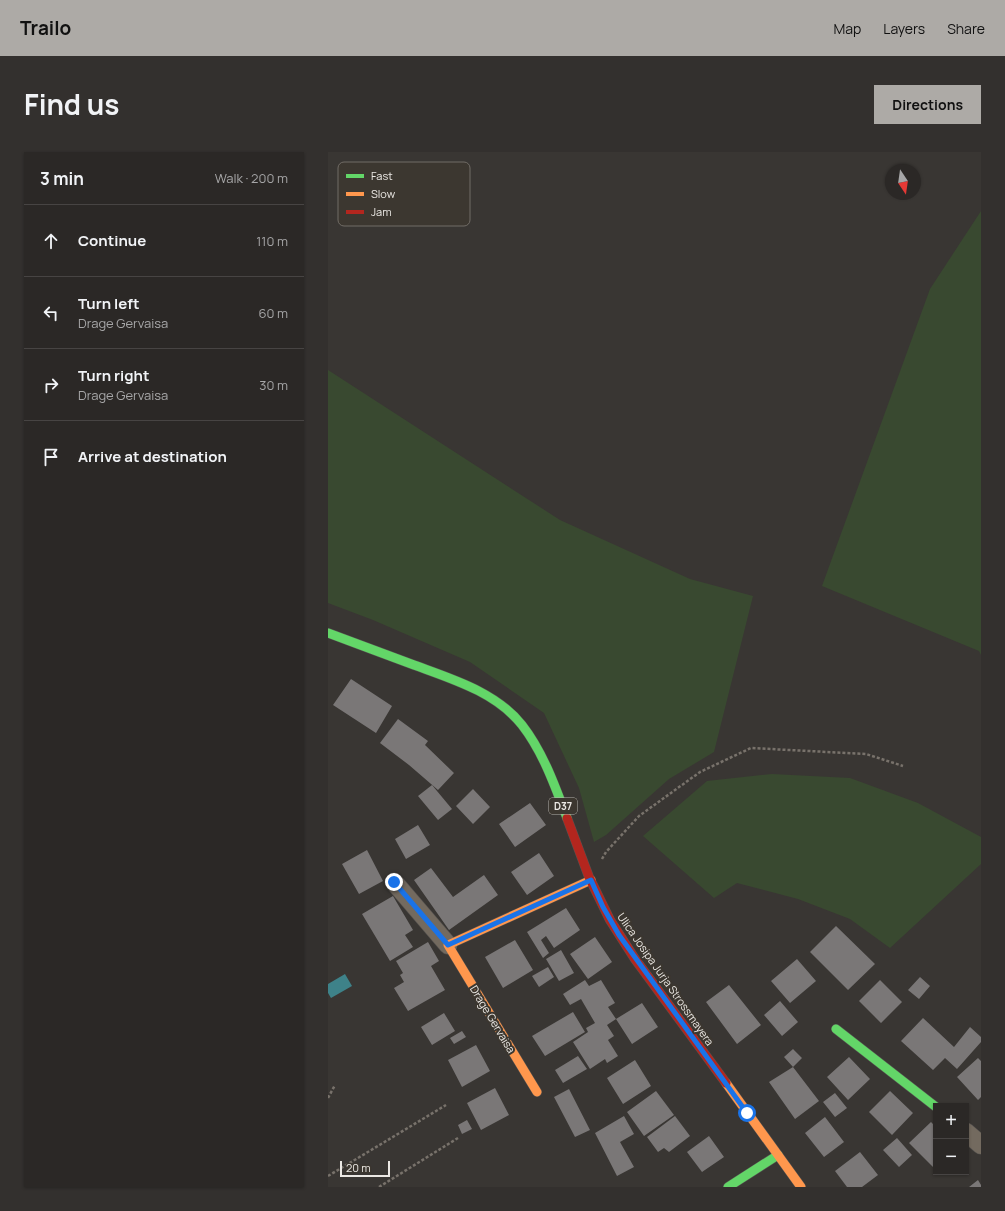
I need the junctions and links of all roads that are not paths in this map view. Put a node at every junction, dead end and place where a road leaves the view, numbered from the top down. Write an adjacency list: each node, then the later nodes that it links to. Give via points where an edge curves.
1 (328, 633): 2 (main road, Ulica Josipa Jurja Strossmayera / D37, via 471,688 493,700 514,717 527,731 542,756)
2 (591, 880): 4 (main road); 10 (main road, Ulica Josipa Jurja Strossmayera / D37, via 619,935)
3 (394, 882): 4 (street, Drage Gervaisa)
4 (448, 945): 6 (main road, Drage Gervaisa)
5 (836, 1029): 7 (main road)
6 (537, 1092)
7 (933, 1105)
8 (969, 1135): 9 (street)
9 (981, 1145)
10 (778, 1155): 11 (main road); 12 (main road, Ulica Josipa Jurja Strossmayera / D37)
11 (728, 1187)
12 (802, 1187)

